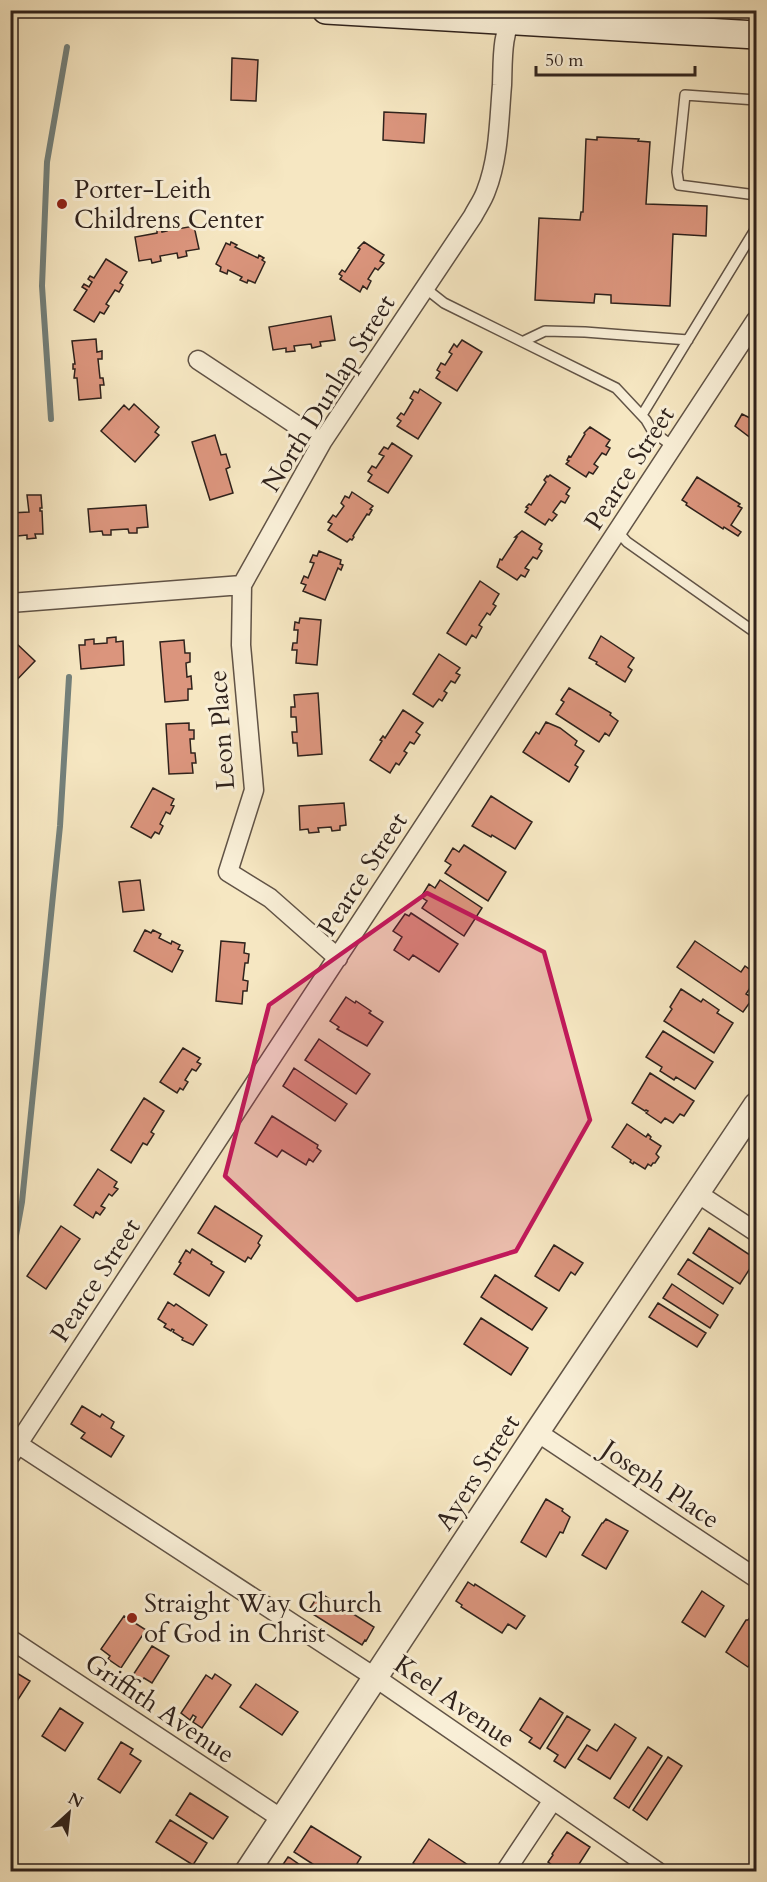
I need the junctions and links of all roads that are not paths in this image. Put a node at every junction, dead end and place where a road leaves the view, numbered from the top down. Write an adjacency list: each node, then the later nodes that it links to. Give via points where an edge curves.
1 (326, 10): 2 (main road)
2 (512, 16): 3 (main road); 7 (street, North Dunlap Street, via 498,135 486,193)
3 (756, 35)
4 (756, 100): 5 (lane, via 685,95 677,172 679,184)
5 (756, 195)
6 (756, 228): 9 (lane)
7 (424, 288): 10 (lane, via 444,303); 13 (street, North Dunlap Street)
8 (756, 320): 14 (street, Pearce Street)
9 (688, 340): 10 (lane, via 545,331); 12 (lane)
10 (524, 341): 12 (lane, via 616,388)
11 (198, 360): 13 (street)
12 (642, 415): 14 (lane, via 653,432)
13 (322, 442): 16 (street, North Dunlap Street)
14 (674, 447): 15 (street, Pearce Street)
15 (618, 532): 18 (lane); 19 (street, Pearce Street)
16 (242, 585): 17 (street); 19 (street, Leon Place, via 241,645 254,790 228,872 270,898)
17 (10, 603)
18 (756, 633)
19 (338, 958): 24 (street, Pearce Street)
20 (756, 1105): 21 (street, Ayers Street)
21 (698, 1193): 22 (street); 23 (street, Ayers Street)
22 (756, 1232)
23 (537, 1432): 25 (street, Joseph Place); 27 (street, Ayers Street)
24 (13, 1446): 27 (street, Keel Avenue)
25 (756, 1578)
26 (10, 1639): 29 (street, Griffith Avenue)
27 (376, 1678): 28 (street, Keel Avenue); 29 (street, Ayers Street)
28 (553, 1800): 31 (street); 32 (street, Keel Avenue)
29 (282, 1819): 30 (street, Ayers Street)
30 (247, 1872)
31 (505, 1872)
32 (658, 1872)

